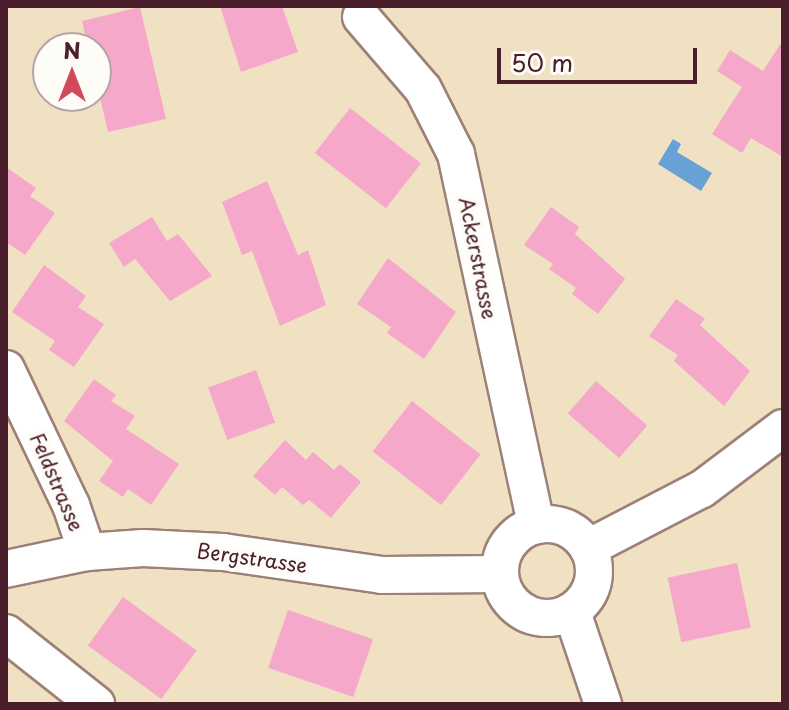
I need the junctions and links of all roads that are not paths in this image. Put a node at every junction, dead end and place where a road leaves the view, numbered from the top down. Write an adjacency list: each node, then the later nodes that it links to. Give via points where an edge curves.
1 (361, 17): 4 (street, Ackerstrasse, via 423,89 456,154)
2 (6, 369): 6 (street, Feldstrasse, via 71,505)
3 (783, 428): 5 (street, via 702,489)
4 (536, 525): 5 (street, via 565,528); 8 (street, via 505,549)
5 (588, 548): 9 (street, via 594,576)
6 (87, 552): 7 (street, Bergstrasse); 8 (street, Bergstrasse, via 183,549 382,575)
7 (6, 569)
8 (500, 574): 9 (street, via 512,604 525,613 556,618)
9 (572, 612): 12 (street)
10 (6, 633): 11 (street)
11 (96, 704)
12 (603, 704)

